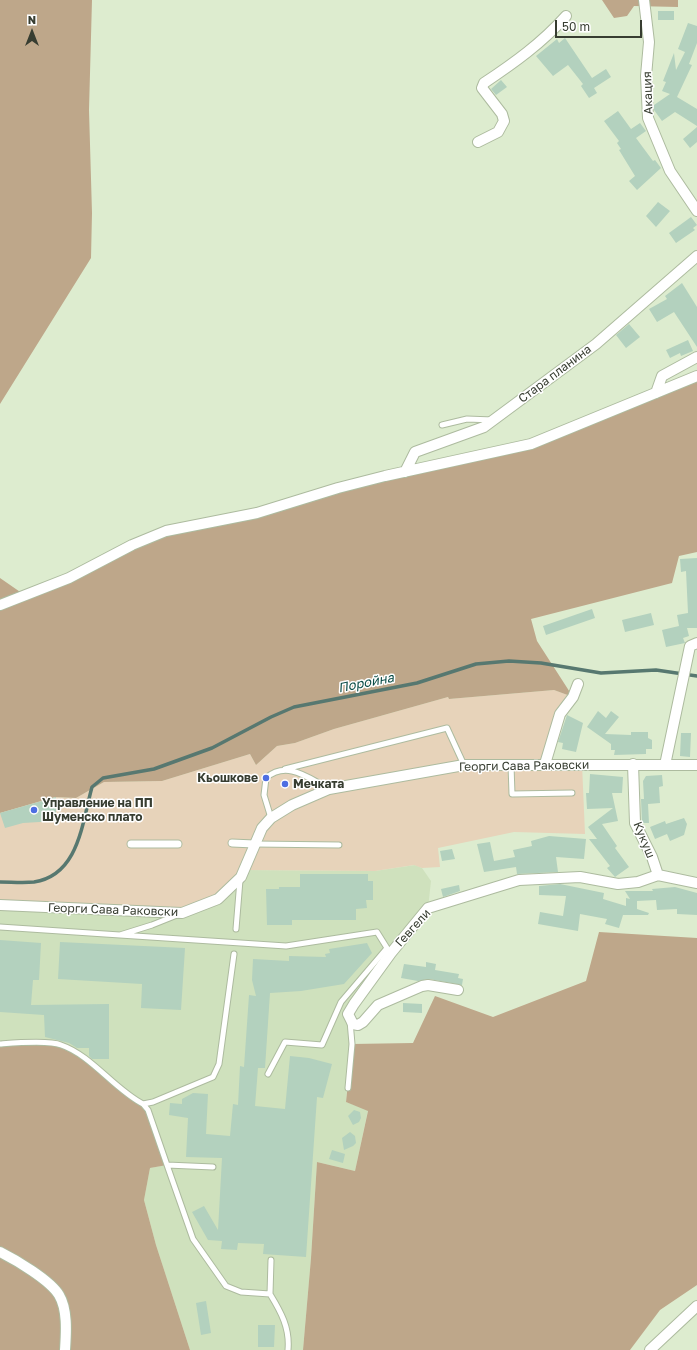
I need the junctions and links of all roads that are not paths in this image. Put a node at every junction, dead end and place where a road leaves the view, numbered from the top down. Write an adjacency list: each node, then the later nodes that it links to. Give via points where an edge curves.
1 (645, 5): 4 (street, Акация, via 648,42 648,118 670,171)
2 (566, 16): 3 (street, via 551,33 515,63 484,83 482,88 502,114 504,121 498,132)
3 (478, 142)
4 (697, 211)
5 (697, 256): 9 (street, Стара планина, via 596,344)
6 (697, 357): 8 (street, via 662,376)
7 (697, 376): 8 (street)
8 (656, 393): 11 (street, via 532,444)
9 (494, 420): 10 (lane, via 467,419); 11 (street, Стара планина, via 484,427 415,452)
10 (442, 425)
11 (405, 472): 12 (street, via 338,488 257,513 166,531 132,545 69,578)
12 (0, 605)
13 (694, 644): 19 (street, via 686,667)
14 (578, 684): 15 (street, via 573,697 560,714)
15 (545, 764): 16 (street, Георги Сава Раковски); 18 (street, Георги Сава Раковски)
16 (633, 764): 19 (street, Георги Сава Раковски); 30 (street, Кукуш, via 635,823)
17 (464, 765): 18 (street, Георги Сава Раковски); 21 (lane, via 447,728); 22 (street, Георги Сава Раковски)
18 (512, 765): 23 (lane, via 512,794)
19 (665, 765): 20 (street, Георги Сава Раковски)
20 (697, 765)
21 (285, 769): 22 (lane, via 295,771); 24 (lane, via 274,771 266,778 264,795)
22 (329, 789): 24 (street, Георги Сава Раковски, via 292,805)
23 (572, 793)
24 (271, 818): 28 (street, Георги Сава Раковски, via 262,828)
25 (232, 843): 28 (street)
26 (131, 844): 27 (street)
27 (178, 844)
28 (254, 844): 29 (lane); 31 (street, Георги Сава Раковски)
29 (340, 844)
30 (658, 875): 32 (street); 40 (street, Гевгели, via 638,882 618,884 580,877 519,880 428,908 354,1004 348,1014)
31 (241, 877): 34 (street, Георги Сава Раковски, via 218,899); 36 (lane)
32 (697, 883)
33 (0, 905): 34 (street, Георги Сава Раковски)
34 (182, 913): 37 (lane, via 152,926)
35 (0, 927): 37 (lane)
36 (236, 929)
37 (120, 935): 42 (lane, via 286,946 377,932 387,948 341,1002 322,1045 285,1042)
38 (234, 954): 44 (lane, via 219,1064 212,1077)
39 (458, 990): 40 (street, via 422,986 378,1005 358,1025 353,1024)
40 (350, 1018): 43 (lane, via 352,1044)
41 (0, 1044): 44 (lane, via 61,1044 85,1059 131,1098)
42 (268, 1074)
43 (348, 1088)
44 (143, 1104): 45 (lane, via 148,1110)
45 (167, 1165): 46 (lane); 49 (lane, via 193,1239 226,1286 241,1292)
46 (213, 1167)
47 (0, 1252): 51 (street, via 35,1273 59,1295 66,1322)
48 (271, 1260): 49 (lane)
49 (270, 1294): 52 (lane, via 284,1316 289,1338)
50 (697, 1306): 53 (street)
51 (65, 1350)
52 (288, 1350)
53 (650, 1350)

